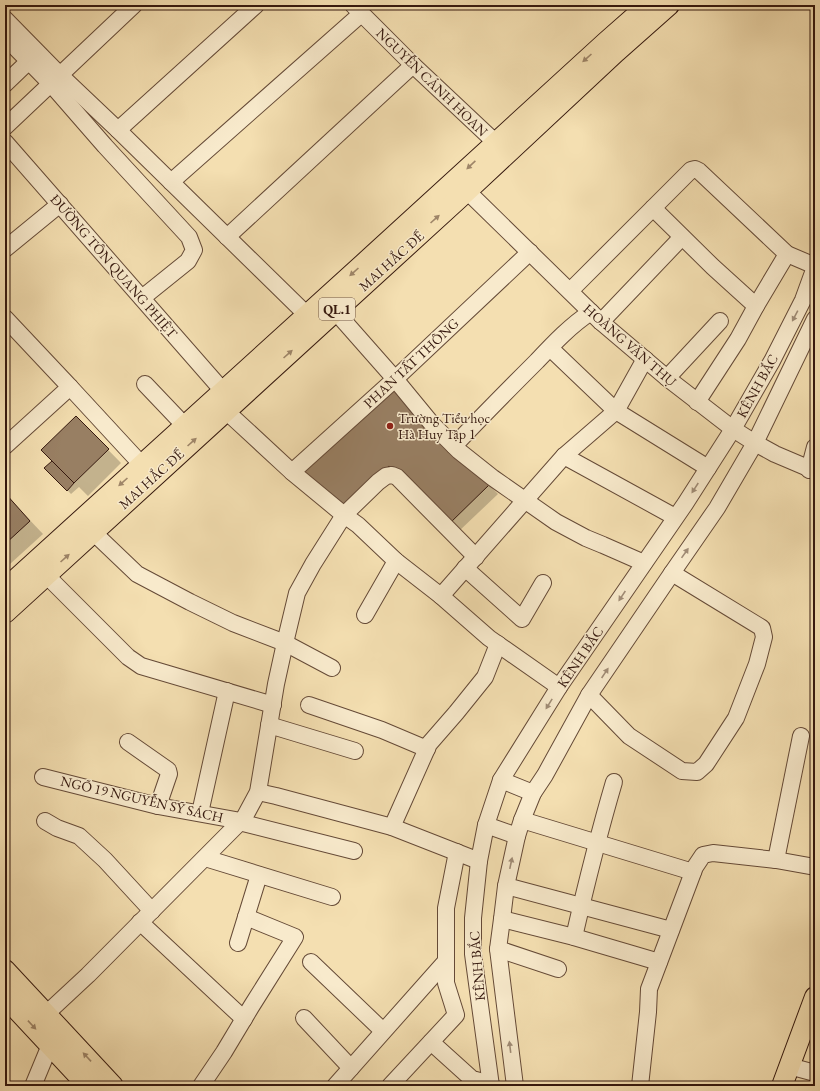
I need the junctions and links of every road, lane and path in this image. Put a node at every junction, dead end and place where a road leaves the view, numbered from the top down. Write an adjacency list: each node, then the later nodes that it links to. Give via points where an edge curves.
1 (134, 5): 11 (street)
2 (256, 5): 14 (street)
3 (648, 5): 8 (main road, MAI HẮC ĐẾ / QL.1)
4 (669, 5): 8 (main road, MAI HẮC ĐẾ / QL.1)
5 (357, 9): 10 (street, NGUYỄN CẢNH HOAN); 17 (street)
6 (5, 19): 11 (street)
7 (5, 37): 9 (street)
8 (611, 47): 16 (main road, MAI HẮC ĐẾ / QL.1, one-way to 16); 18 (main road, MAI HẮC ĐẾ / QL.1)
9 (29, 61): 11 (street); 12 (street)
10 (413, 65): 16 (street, NGUYỄN CẢNH HOAN); 21 (street)
11 (56, 80): 13 (street); 14 (street); 29 (street, via 105,146 189,237 194,250 188,261)
12 (5, 84)
13 (5, 126)
14 (118, 130): 17 (street)
15 (5, 142): 19 (street, ĐƯỜNG TÔN QUANG PHIỆT)
16 (496, 142): 26 (main road, MAI HẮC ĐẾ / QL.1, one-way to 26)
17 (171, 182): 21 (street)
18 (467, 191): 24 (street, HOÀNG VĂN THỤ); 26 (main road, MAI HẮC ĐẾ / QL.1, one-way to 18)
19 (60, 204): 23 (street); 29 (street, ĐƯỜNG TÔN QUANG PHIỆT)
20 (653, 208): 22 (street); 25 (street, via 691,170 697,169); 28 (street)
21 (227, 237): 32 (street)
22 (682, 237): 30 (street); 33 (street)
23 (5, 249)
24 (530, 252): 28 (street, HOÀNG VĂN THỤ); 40 (street, PHAN TẤT THÔNG)
25 (787, 254): 27 (street); 30 (street)
26 (377, 262): 31 (main road, MAI HẮC ĐẾ / QL.1); 32 (main road, MAI HẮC ĐẾ / QL.1, one-way to 32)
27 (815, 266): 48 (street, KÊNH BẮC, one-way to 48, via 803,300 772,361)
28 (570, 291): 33 (street, HOÀNG VĂN THỤ)
29 (142, 298): 43 (street, ĐƯỜNG TÔN QUANG PHIỆT)
30 (756, 306): 44 (street)
31 (335, 311): 40 (street); 45 (main road, MAI HẮC ĐẾ / QL.1, one-way to 31)
32 (307, 316): 43 (main road, MAI HẮC ĐẾ / QL.1)
33 (596, 317): 37 (street, via 577,321); 38 (street, HOÀNG VĂN THỤ)
34 (5, 318): 42 (street)
35 (815, 319): 50 (street, KÊNH BẮC)
36 (720, 321): 39 (street)
37 (550, 348): 46 (street); 51 (street)
38 (645, 359): 39 (street, HOÀNG VĂN THỤ); 46 (street)
39 (667, 378): 44 (street, HOÀNG VĂN THỤ)
40 (395, 379): 51 (street); 57 (street, PHAN TẤT THÔNG)
41 (145, 384): 47 (street)
42 (70, 387): 49 (street); 54 (street)
43 (224, 391): 47 (main road, MAI HẮC ĐẾ / QL.1)
44 (698, 402): 48 (street, HOÀNG VĂN THỤ)
45 (226, 411): 57 (street); 61 (main road, MAI HẮC ĐẾ / QL.1, one-way to 45)
46 (616, 411): 53 (street); 55 (street)
47 (185, 426): 54 (main road, MAI HẮC ĐẾ / QL.1)
48 (733, 428): 50 (street, HOÀNG VĂN THỤ); 55 (street, KÊNH BẮC)
49 (6, 441)
50 (755, 443): 56 (street, HOÀNG VĂN THỤ); 65 (street, KÊNH BẮC, one-way to 50, via 717,508)
51 (454, 446): 58 (street)
52 (815, 447): 56 (street)
53 (564, 456): 58 (street); 60 (street)
54 (142, 465): 68 (main road, MAI HẮC ĐẾ / QL.1, one-way to 68)
55 (708, 468): 60 (street, KÊNH BẮC, one-way to 60)
56 (812, 470)
57 (292, 472): 59 (street)
58 (525, 500): 63 (street); 64 (street, via 556,522 586,538)
59 (344, 515): 62 (street); 63 (street, via 378,482 392,475 397,477); 72 (street, via 298,593)
60 (675, 518): 64 (street, KÊNH BẮC)
61 (93, 532): 66 (main road, MAI HẮC ĐẾ / QL.1, one-way to 61); 72 (street, via 137,574 233,623)
62 (396, 561): 69 (street); 71 (street)
63 (470, 563): 67 (street, via 522,619); 69 (street)
64 (644, 563): 75 (street, KÊNH BẮC, one-way to 75)
65 (672, 573): 77 (street, KÊNH BẮC, one-way to 65); 77 (street, via 762,628 764,636 757,664 736,718 706,764 697,772 682,771 629,736)
66 (46, 575): 70 (main road, MAI HẮC ĐẾ / QL.1); 76 (street, via 128,657 141,666)
67 (543, 583)
68 (5, 588)
69 (441, 596): 73 (street)
70 (5, 613)
71 (365, 615)
72 (285, 643): 74 (street); 78 (street)
73 (498, 644): 75 (street); 83 (street, via 484,677)
74 (332, 668)
75 (559, 687): 86 (street, KÊNH BẮC, one-way to 86)
76 (227, 691): 78 (street); 91 (street)
77 (589, 695): 89 (street, KÊNH BẮC)
78 (273, 705): 80 (street)
79 (309, 705): 83 (street, via 382,730)
80 (269, 725): 84 (street); 88 (street)
81 (801, 736): 102 (street)
82 (128, 742): 90 (street, via 168,770 169,774)
83 (427, 749): 96 (street)
84 (355, 751)
85 (43, 777): 90 (street, NGÕ 19 NGUYỄN SỸ SÁCH)
86 (501, 780): 89 (street); 95 (street, KÊNH BẮC)
87 (614, 782): 98 (street)
88 (258, 792): 94 (street); 96 (street)
89 (533, 794): 92 (street, KÊNH BẮC)
90 (158, 806): 91 (street, NGÕ 19 NGUYỄN SỸ SÁCH)
91 (200, 813): 94 (street, NGÕ 19 NGUYỄN SỸ SÁCH)
92 (522, 820): 97 (street, KÊNH BẮC); 98 (street)
93 (45, 821): 110 (street, via 79,836)
94 (241, 821): 99 (street, NGÕ 19 NGUYỄN SỸ SÁCH); 101 (street)
95 (486, 825): 97 (street); 103 (street, KÊNH BẮC)
96 (392, 827): 100 (street)
97 (517, 836): 107 (street, KÊNH BẮC, one-way to 97)
98 (597, 842): 105 (street); 109 (street)
99 (354, 851)
100 (457, 852): 103 (street); 118 (street, via 446,908)
101 (205, 858): 106 (street); 110 (street)
102 (776, 860): 104 (street); 105 (street, via 712,853 703,855)
103 (479, 861): 134 (street, KÊNH BẮC, via 473,918 473,954)
104 (815, 867)
105 (693, 872): 114 (street)
106 (259, 875): 108 (street); 111 (street)
107 (506, 886): 109 (street); 112 (street, KÊNH BẮC)
108 (332, 897)
109 (581, 906): 114 (street); 115 (street)
110 (152, 911): 113 (street)
111 (246, 917): 116 (street); 126 (street, via 295,938)
112 (502, 919): 115 (street); 117 (street, KÊNH BẮC)
113 (140, 922): 125 (street); 126 (street)
114 (671, 930): 120 (street)
115 (574, 937): 120 (street)
116 (238, 943)
117 (498, 949): 121 (street); 141 (street, KÊNH BẮC, one-way to 117)
118 (446, 961): 128 (street); 129 (street, via 446,983 456,1015)
119 (311, 962): 128 (street)
120 (659, 962): 142 (street, via 649,989)
121 (558, 969)
122 (7, 976): 125 (main road)
123 (5, 997): 130 (main road, one-way to 130)
124 (815, 997): 131 (main road)
125 (46, 1014): 137 (main road, one-way to 125)
126 (244, 1018): 138 (street)
127 (304, 1018): 132 (street)
128 (383, 1031): 132 (street)
129 (431, 1042): 134 (street, via 472,1079); 140 (street)
130 (50, 1045): 135 (street); 136 (main road)
131 (790, 1066): 133 (street); 143 (main road)
132 (351, 1068): 139 (street)
133 (815, 1073)
134 (491, 1085)
135 (33, 1086)
136 (88, 1086)
137 (113, 1086)
138 (201, 1086)
139 (335, 1086)
140 (390, 1086)
141 (515, 1086)
142 (640, 1086)
143 (782, 1086)

